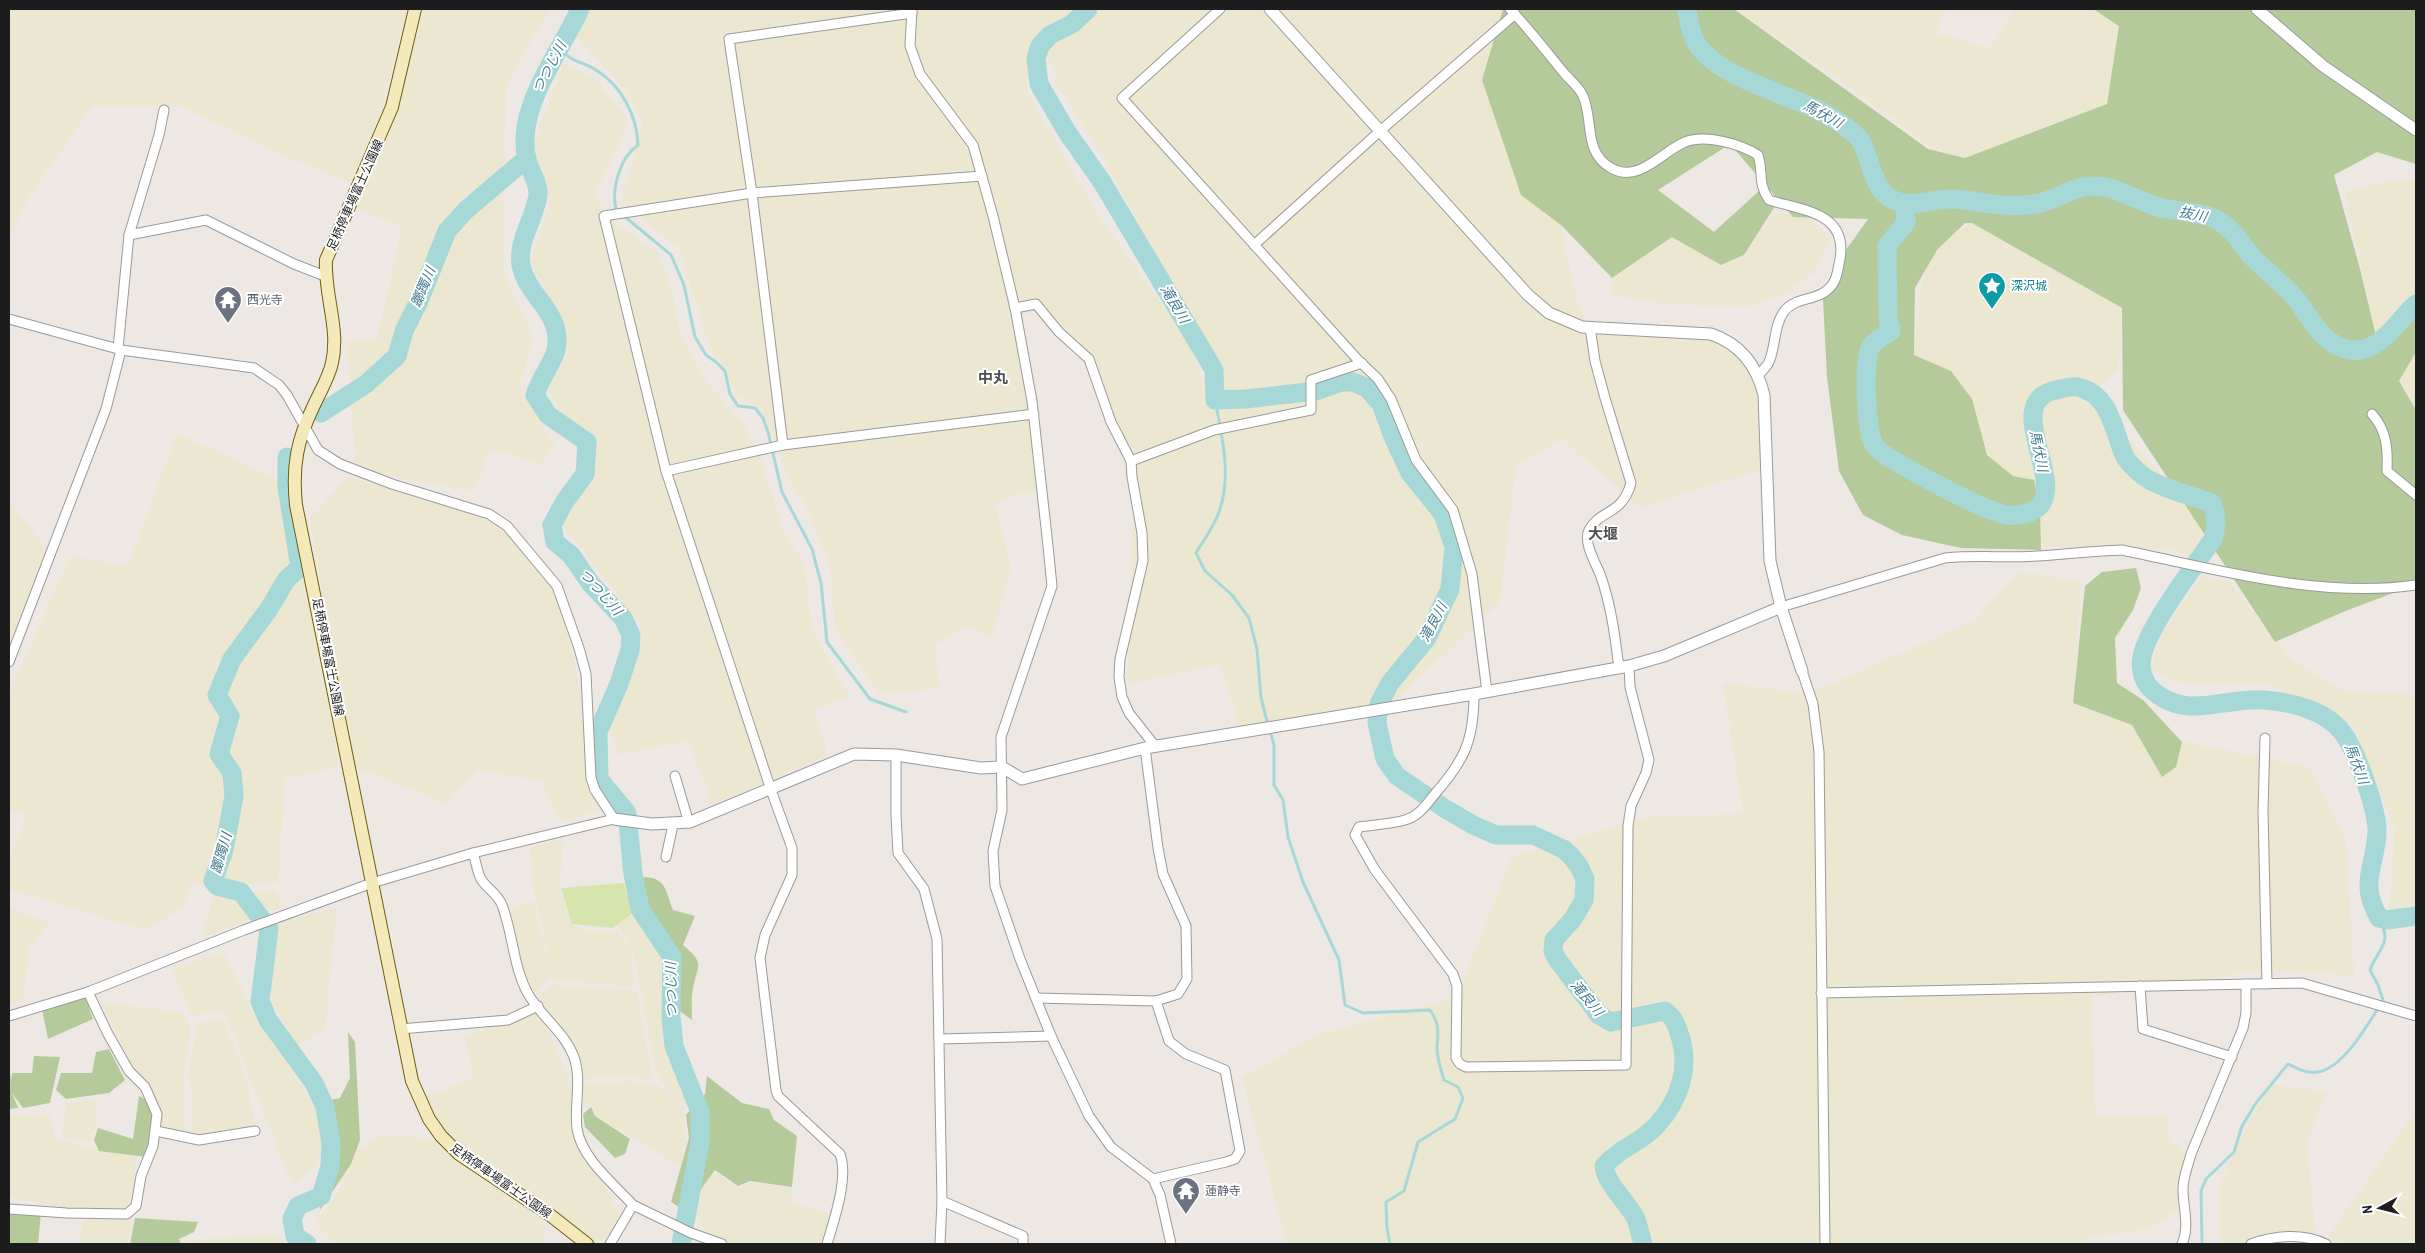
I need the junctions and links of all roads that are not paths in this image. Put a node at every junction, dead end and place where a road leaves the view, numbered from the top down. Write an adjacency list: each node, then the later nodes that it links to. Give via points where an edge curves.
1 (415, 9): 14 (main road, 足柄停車場富士公園線, via 392,107 326,260)
2 (1220, 9): 13 (street, via 1122,98)
3 (1270, 9): 9 (street)
4 (2257, 9): 8 (street, via 2323,66)
5 (912, 11): 10 (street, via 910,46 920,74 973,144); 11 (street, via 730,39)
6 (1512, 11): 9 (street); 20 (street, via 1583,96 1594,149 1603,163 1620,173 1646,168 1684,143 1698,139 1745,147 1758,155 1762,167 1761,189 1768,200 1824,216 1836,228 1841,257 1835,282 1824,293 1795,302 1783,313 1768,363)
7 (164, 110): 12 (street)
8 (2416, 130)
9 (1380, 131): 13 (street); 17 (street, via 1528,295 1549,313 1573,324)
10 (982, 176): 11 (street); 15 (street)
11 (752, 193): 24 (street); 26 (street, via 604,216)
12 (129, 234): 14 (street, via 206,220); 18 (street)
13 (1254, 245): 19 (street)
14 (325, 276): 23 (main road, 足柄停車場富士公園線, via 336,335 332,363)
15 (1015, 308): 21 (street); 25 (street, via 1036,304 1059,332 1089,359 1111,422)
16 (9, 319): 18 (street)
17 (1590, 327): 20 (street, via 1711,334 1735,346 1748,358); 31 (street, via 1595,361 1631,483 1623,504 1595,524 1586,539 1604,586)
18 (120, 349): 23 (street, via 254,368 283,390); 30 (street, via 106,409)
19 (1362, 363): 25 (street, via 1311,380 1311,410 1222,429); 33 (street, via 1378,379 1391,400 1416,460 1453,510 1472,574)
20 (1758, 376): 29 (street, via 1766,413 1770,561)
21 (1034, 414): 24 (street); 38 (street, via 1052,586 1001,737)
22 (2372, 414): 27 (street, via 2382,425 2386,438 2387,471)
23 (304, 426): 41 (street, via 318,450 340,464 488,514 507,526 556,586 586,674 591,778 595,790); 46 (main road, 足柄停車場富士公園線, via 294,468 296,505)
24 (783, 444): 26 (street)
25 (1131, 461): 36 (street, via 1143,561 1120,659 1119,677 1129,714)
26 (666, 471): 40 (street)
27 (2416, 495)
28 (2416, 585): 29 (street, via 2392,589 2304,586 2122,550 2036,556 1964,556 1933,561)
29 (1781, 607): 31 (street, via 1664,656); 32 (street)
30 (9, 662)
31 (1624, 667): 33 (street); 34 (street, via 1650,760 1632,806 1628,826 1626,1065 1466,1067 1460,1064 1456,1058 1457,986 1453,974 1375,870 1355,835 1359,827 1406,820 1419,813 1444,784 1466,752 1474,718)
32 (1802, 671): 51 (street, via 1813,704 1819,752)
33 (1487, 692): 34 (street)
34 (1474, 694): 36 (street)
35 (2265, 738): 48 (street, via 2263,811)
36 (1150, 747): 38 (street, via 1022,779); 53 (street, via 1158,848 1168,887 1186,926 1187,944 1187,979 1178,994)
37 (896, 755): 38 (street, via 981,768); 40 (street, via 854,754); 59 (street, via 898,853 924,889 937,939)
38 (1002, 767): 52 (street, via 1002,810 993,851 995,886)
39 (675, 776): 42 (street)
40 (771, 790): 42 (street); 70 (street, via 794,862 792,875 765,935 760,958 778,1096 840,1154 843,1162 839,1205)
41 (623, 820): 43 (street); 44 (street)
42 (689, 823): 43 (street)
43 (673, 825): 45 (street)
44 (474, 853): 46 (street); 54 (street, via 481,879 498,895 511,931 519,974)
45 (666, 857)
46 (372, 883): 50 (street); 57 (main road, 足柄停車場富士公園線)
47 (2246, 984): 48 (street); 49 (street); 60 (street, via 2246,1013)
48 (2267, 984): 56 (street, via 2302,983)
49 (2140, 986): 51 (street); 60 (street, via 2143,1029)
50 (88, 992): 55 (street); 61 (street, via 129,1070 145,1087 154,1104)
51 (1821, 993): 74 (street)
52 (1036, 998): 53 (street); 58 (street)
53 (1156, 1001): 63 (street, via 1169,1041 1186,1054 1225,1070 1240,1151 1235,1159 1226,1162)
54 (538, 1006): 57 (street, via 508,1020); 65 (street, via 558,1030 574,1058 580,1141)
55 (9, 1016)
56 (2416, 1016)
57 (400, 1029): 67 (main road, 足柄停車場富士公園線, via 412,1081 440,1136 459,1154 550,1214)
58 (1051, 1036): 59 (street); 63 (street, via 1097,1130 1111,1147)
59 (939, 1039): 64 (street)
60 (2232, 1056): 75 (street, via 2185,1174 2187,1234)
61 (156, 1130): 62 (street, via 199,1140); 66 (street, via 141,1176 136,1206 128,1214)
62 (255, 1130)
63 (1153, 1179): 73 (street)
64 (942, 1202): 71 (street); 72 (street, via 1023,1236)
65 (633, 1205): 68 (street); 69 (street)
66 (9, 1210)
67 (586, 1244)
68 (610, 1244)
69 (722, 1244)
70 (827, 1244)
71 (940, 1244)
72 (1023, 1244)
73 (1171, 1244)
74 (1825, 1244)
75 (2182, 1244)
76 (2251, 1244): 77 (street, via 2277,1236 2316,1239)
77 (2326, 1244)

